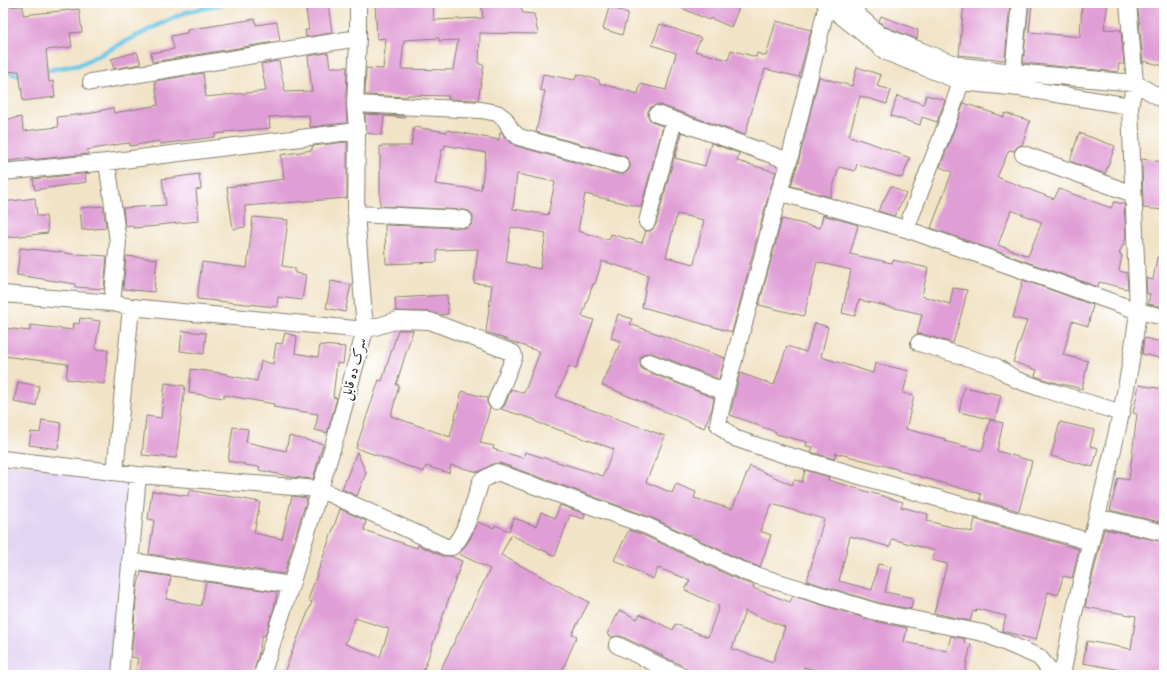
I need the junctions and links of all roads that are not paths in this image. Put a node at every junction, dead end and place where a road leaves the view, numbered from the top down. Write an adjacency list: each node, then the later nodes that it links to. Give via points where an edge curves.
1 (358, 3): 6 (street, سرک ده قابل)
2 (848, 3): 7 (street, via 879,34 963,66)
3 (1020, 3): 7 (street)
4 (1128, 3): 10 (street)
5 (826, 4): 9 (street, via 886,52); 18 (street)
6 (358, 38): 8 (street); 12 (street, سرک ده قابل)
7 (1013, 72): 10 (street)
8 (91, 82)
9 (961, 82): 13 (street, via 1020,88); 27 (street)
10 (1135, 83): 11 (street); 13 (street)
11 (1164, 100)
12 (356, 104): 16 (street, سرک ده قابل); 20 (street, via 497,113 519,137)
13 (1130, 106): 23 (street)
14 (657, 114): 15 (street)
15 (674, 120): 18 (street); 26 (street)
16 (357, 131): 19 (street); 24 (street, سرک ده قابل)
17 (1023, 154): 23 (street)
18 (789, 161): 22 (street)
19 (107, 162): 21 (street); 29 (street, via 118,242)
20 (621, 165)
21 (3, 172)
22 (778, 192): 27 (street); 36 (street)
23 (1133, 194): 31 (street)
24 (356, 214): 25 (street); 33 (street, سرک ده قابل)
25 (464, 219)
26 (647, 222)
27 (906, 229): 31 (street)
28 (3, 294): 29 (street)
29 (112, 303): 30 (street)
30 (131, 307): 33 (street); 40 (street)
31 (1138, 311): 32 (street); 38 (street)
32 (1164, 317)
33 (365, 330): 37 (street, via 398,320 430,321 513,353 514,357); 42 (street, سرک ده قابل)
34 (918, 343): 38 (street, via 995,366 1017,380)
35 (649, 362): 36 (street)
36 (725, 392): 45 (street, via 718,424 734,438)
37 (496, 401)
38 (1122, 413): 43 (street)
39 (3, 459): 40 (street)
40 (115, 472): 41 (street)
41 (138, 474): 42 (street); 46 (street)
42 (319, 489): 47 (street, سرک ده قابل); 52 (street, via 452,547 464,530 481,481 497,472 647,526 744,572 876,612 984,633 1039,656)
43 (1097, 517): 44 (street); 45 (street)
44 (1164, 533)
45 (1091, 542): 53 (street)
46 (130, 561): 47 (street); 49 (street)
47 (291, 585): 50 (street, سرک ده قابل)
48 (617, 646): 51 (street)
49 (120, 675)
50 (262, 675)
51 (679, 675)
52 (1054, 675)
53 (1062, 675)

